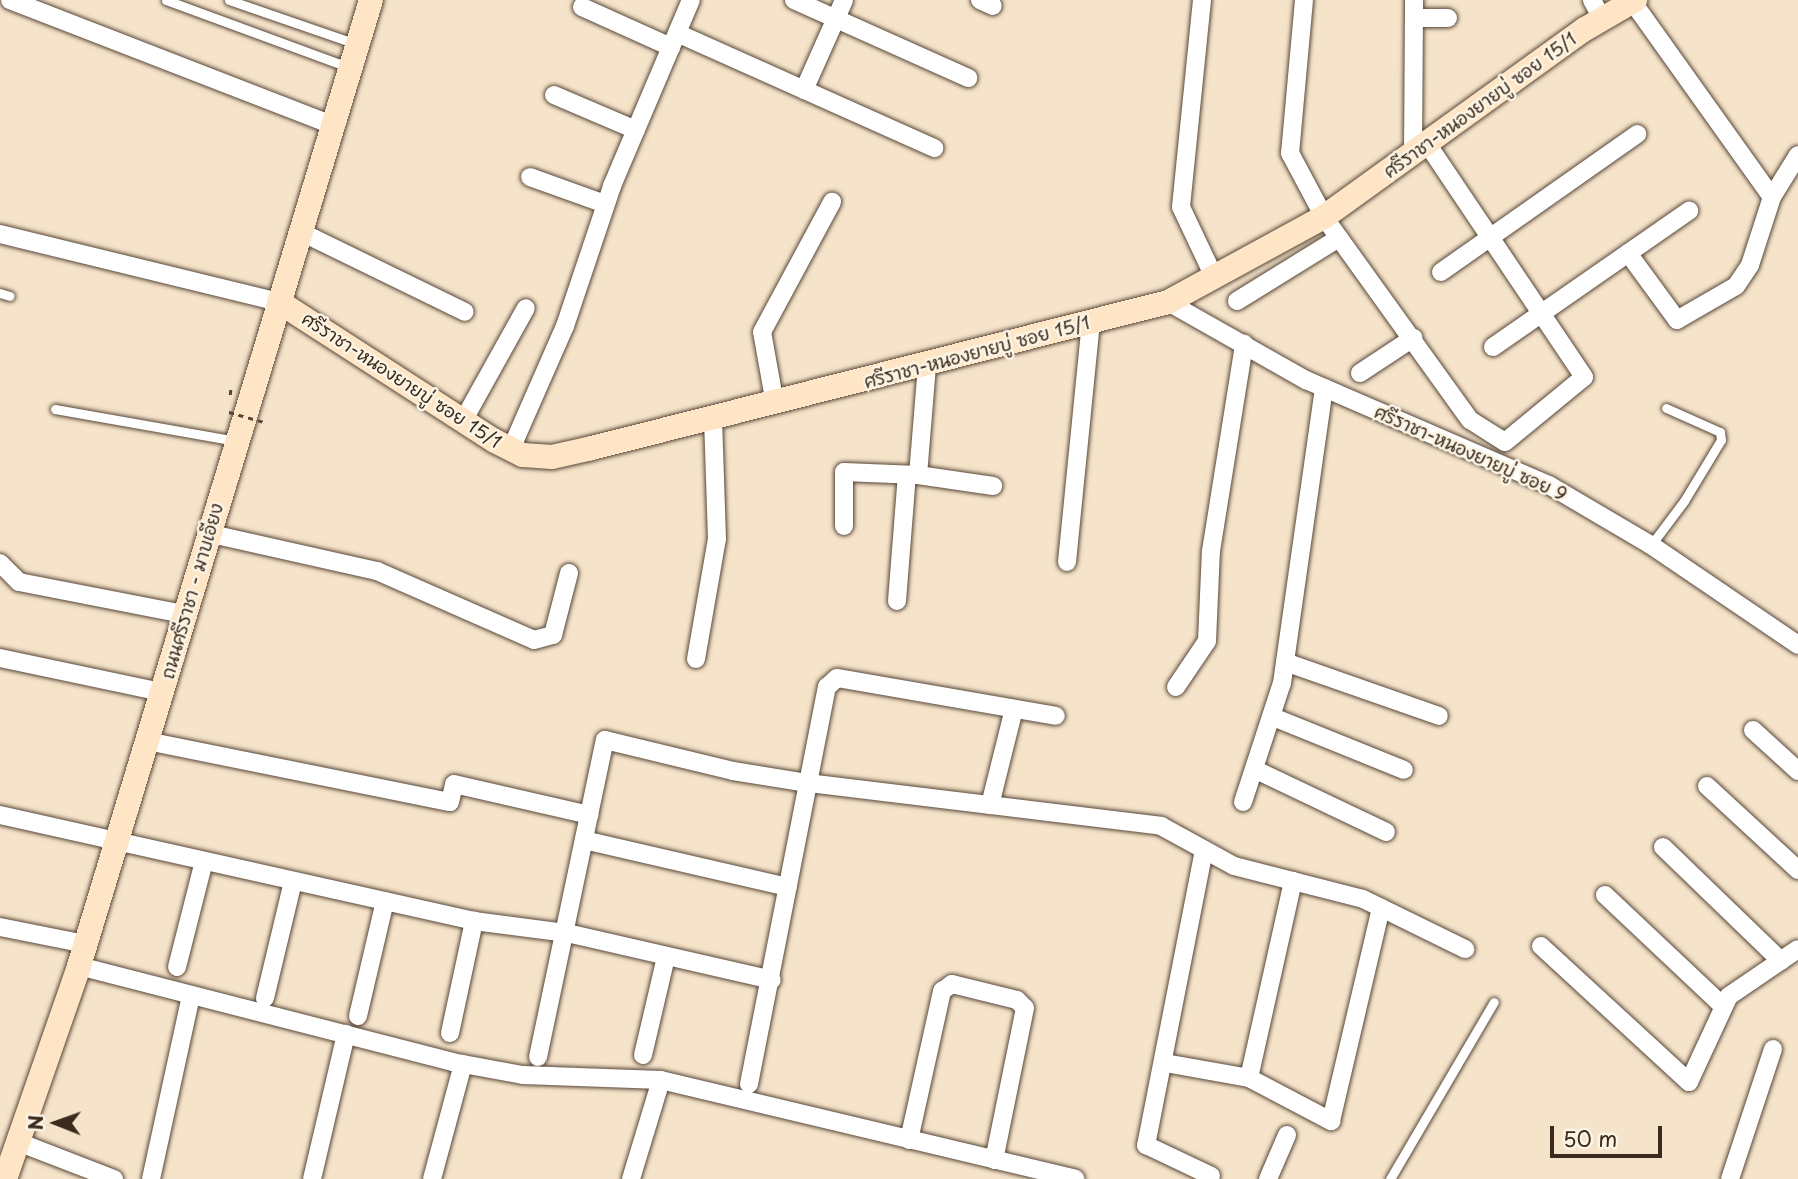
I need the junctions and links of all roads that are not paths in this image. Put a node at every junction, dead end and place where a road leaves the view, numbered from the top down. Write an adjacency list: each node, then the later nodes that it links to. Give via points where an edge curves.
1 (10, 0): 21 (street)
2 (166, 0): 17 (lane)
3 (229, 0): 17 (lane)
4 (371, 0): 17 (street, ถนนศรีราชา - มาบเอียง)
5 (691, 0): 16 (street)
6 (794, 0): 14 (street)
7 (844, 0): 14 (street)
8 (1202, 0): 39 (street, via 1181,207)
9 (1304, 0): 32 (street, via 1290,153)
10 (1633, 1): 13 (street, ศรีราชา-หนองยายบู่ ซอย 15/1); 28 (street)
11 (582, 8): 16 (street)
12 (1414, 9): 15 (street); 25 (street)
13 (1597, 9): 25 (street, ศรีราชา-หนองยายบู่ ซอย 15/1)
14 (836, 18): 18 (street); 19 (street)
15 (1448, 18)
16 (674, 40): 19 (street); 22 (street)
17 (354, 56): 21 (street, ถนนศรีราชา - มาบเอียง)
18 (968, 78)
19 (804, 89): 24 (street)
20 (554, 95): 22 (street)
21 (333, 125): 33 (street, ถนนศรีราชา - มาบเอียง)
22 (636, 130): 30 (street)
23 (1637, 134): 36 (street)
24 (934, 148)
25 (1420, 148): 32 (street, ศรีราชา-หนองยายบู่ ซอย 15/1); 36 (street)
26 (1798, 155): 28 (street)
27 (530, 177): 30 (street)
28 (1772, 197): 37 (street, via 1750,265 1736,286 1677,320)
29 (832, 202): 55 (street, via 762,332)
30 (606, 204): 61 (street, via 565,326)
31 (1689, 211): 37 (street)
32 (1324, 217): 35 (street); 39 (street, ศรีราชา-หนองยายบู่ ซอย 15/1)
33 (301, 232): 43 (street, ถนนศรีราชา - มาบเอียง); 46 (street)
34 (0, 234): 43 (street)
35 (1339, 238): 42 (street); 49 (street)
36 (1492, 240): 38 (street); 47 (street)
37 (1628, 253): 47 (street)
38 (1441, 272)
39 (1215, 279): 44 (street, ศรีราชา-หนองยายบู่ ซอย 15/1)
40 (0, 293): 41 (lane)
41 (10, 296)
42 (1237, 301)
43 (279, 302): 59 (street, ศรีราชา-หนองยายบู่ ซอย 15/1); 60 (street, ถนนศรีราชา - มาบเอียง)
44 (1168, 302): 48 (street, ศรีราชา-หนองยายบู่ ซอย 15/1); 50 (street, ศรีราชา-หนองยายบู่ ซอย 9)
45 (526, 308): 59 (street)
46 (465, 312)
47 (1541, 312): 49 (street, via 1584,377 1505,442 1470,420); 51 (street)
48 (1091, 323): 52 (street, ศรีราชา-หนองยายบู่ ซอย 15/1); 67 (street)
49 (1413, 338): 53 (street)
50 (1244, 344): 54 (street, ศรีราชา-หนองยายบู่ ซอย 9); 76 (street, via 1211,551 1207,641)
51 (1493, 347)
52 (927, 366): 55 (street, ศรีราชา-หนองยายบู่ ซอย 15/1); 62 (street)
53 (1360, 373)
54 (1324, 388): 66 (street, ศรีราชา-หนองยายบู่ ซอย 9, via 1549,485); 75 (street)
55 (775, 404): 58 (street, ศรีราชา-หนองยายบู่ ซอย 15/1)
56 (1667, 408): 66 (lane, via 1720,432 1721,440)
57 (55, 409): 60 (lane)
58 (713, 419): 61 (street, ศรีราชา-หนองยายบู่ ซอย 15/1, via 552,457 523,455); 74 (street, via 717,539)
59 (463, 421): 61 (street, ศรีราชา-หนองยายบู่ ซอย 15/1)
60 (237, 441): 65 (street, ถนนศรีราชา - มาบเอียง)
61 (511, 449)
62 (912, 475): 63 (street); 64 (street, via 844,472); 70 (street)
63 (993, 486)
64 (844, 526)
65 (207, 533): 69 (street, via 377,571 534,640 553,635); 71 (street, ถนนศรีราชา - มาบเอียง)
66 (1651, 545): 72 (street, ศรีราชา-หนองยายบู่ ซอย 9)
67 (1067, 562)
68 (0, 563): 71 (street, via 19,582)
69 (569, 573)
70 (897, 601)
71 (184, 614): 77 (street, ถนนศรีราชา - มาบเอียง)
72 (1798, 645)
73 (0, 658): 77 (street)
74 (696, 659)
75 (1285, 662): 80 (street); 81 (street)
76 (1176, 687)
77 (162, 692): 83 (street, ถนนศรีราชา - มาบเอียง)
78 (1014, 709): 79 (street); 87 (street, via 837,678 827,687); 90 (street)
79 (1056, 716)
80 (1439, 716)
81 (1273, 717): 84 (street); 85 (street)
82 (1753, 730): 86 (street)
83 (147, 741): 91 (street, via 450,802 454,784); 94 (street, ถนนศรีราชา - มาบเอียง)
84 (1256, 770): 89 (street); 93 (street)
85 (1404, 771)
86 (1798, 771)
87 (808, 783): 90 (street); 91 (street, via 733,771 605,740); 102 (street)
88 (1707, 786): 99 (street)
89 (1243, 802)
90 (990, 805): 97 (street, via 1161,826)
91 (589, 816): 95 (street)
92 (1, 820): 94 (street)
93 (1385, 832)
94 (118, 839): 98 (street); 112 (street, ถนนศรีราชา - มาบเอียง)
95 (584, 840): 102 (street); 108 (street)
96 (1663, 847): 114 (street)
97 (1204, 850): 101 (street, via 1234,866); 128 (street)
98 (204, 861): 100 (street); 115 (street)
99 (1798, 870)
100 (293, 881): 104 (street); 118 (street)
101 (1293, 881): 105 (street); 129 (street)
102 (788, 887): 116 (street)
103 (1605, 895): 120 (street)
104 (385, 901): 106 (street); 121 (street)
105 (1381, 908): 110 (street); 129 (street, via 1331,1121)
106 (474, 921): 108 (street); 122 (street)
107 (0, 926): 112 (street)
108 (567, 933): 113 (street); 126 (street)
109 (1541, 946): 120 (street, via 1689,1083)
110 (1465, 949)
111 (1798, 949): 114 (street)
112 (82, 955): 117 (street); 134 (street, ถนนศรีราชา - มาบเอียง)
113 (666, 957): 116 (street); 125 (street)
114 (1781, 961): 120 (street, via 1729,996)
115 (177, 967)
116 (772, 980): 131 (street)
117 (191, 995): 123 (street); 140 (street)
118 (265, 998)
119 (1494, 1002): 146 (lane)
120 (1724, 1007)
121 (358, 1016)
122 (450, 1033)
123 (346, 1034): 127 (street); 141 (street)
124 (1773, 1049): 147 (street)
125 (642, 1055)
126 (538, 1057)
127 (463, 1063): 130 (street, via 523,1074); 142 (street)
128 (1165, 1063): 129 (street); 138 (street, via 1146,1145)
129 (1249, 1078)
130 (662, 1080): 133 (street); 143 (street)
131 (749, 1084)
132 (1287, 1135): 145 (street)
133 (909, 1140): 135 (street); 135 (street, via 942,990 951,984 1017,1000 1025,1008)
134 (18, 1142): 136 (street, ถนนศรีราชา - มาบเอียง); 139 (street)
135 (994, 1160): 137 (street)
136 (4, 1174)
137 (1041, 1175): 144 (street)
138 (1211, 1176)
139 (114, 1179)
140 (151, 1179)
141 (312, 1179)
142 (432, 1179)
143 (631, 1179)
144 (1075, 1179)
145 (1268, 1179)
146 (1390, 1179)
147 (1730, 1179)

